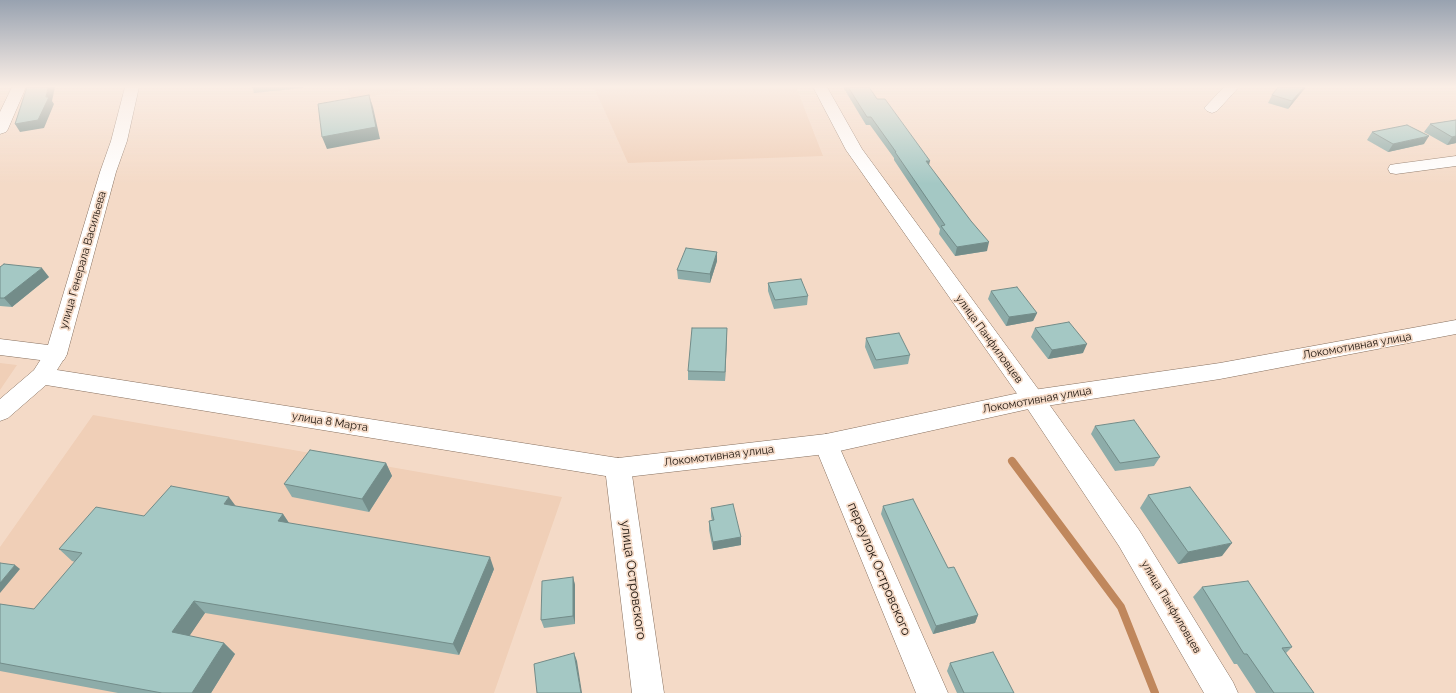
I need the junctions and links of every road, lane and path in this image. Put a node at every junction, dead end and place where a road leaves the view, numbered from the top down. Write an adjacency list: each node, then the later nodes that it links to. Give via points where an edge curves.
1 (4, 119): 4 (street)
2 (124, 119): 9 (street, улица Генерала Васильева)
3 (837, 119): 11 (street, улица Панфиловцев, via 854,150)
4 (0, 129)
5 (1456, 161): 6 (street)
6 (1396, 169)
7 (1456, 327): 11 (street, Локомотивная улица, via 1220,371)
8 (0, 347): 9 (street)
9 (56, 354): 10 (street, улица Генерала Васильева)
10 (42, 376): 12 (street, улица Генерала Васильева); 14 (street, улица 8 Марта)
11 (1033, 400): 13 (street, Локомотивная улица); 17 (street, улица Панфиловцев, via 1130,538)
12 (0, 412)
13 (826, 444): 14 (street, Локомотивная улица); 16 (street, переулок Островского)
14 (618, 468): 15 (street, улица Островского)
15 (648, 693)
16 (932, 693)
17 (1222, 693)

